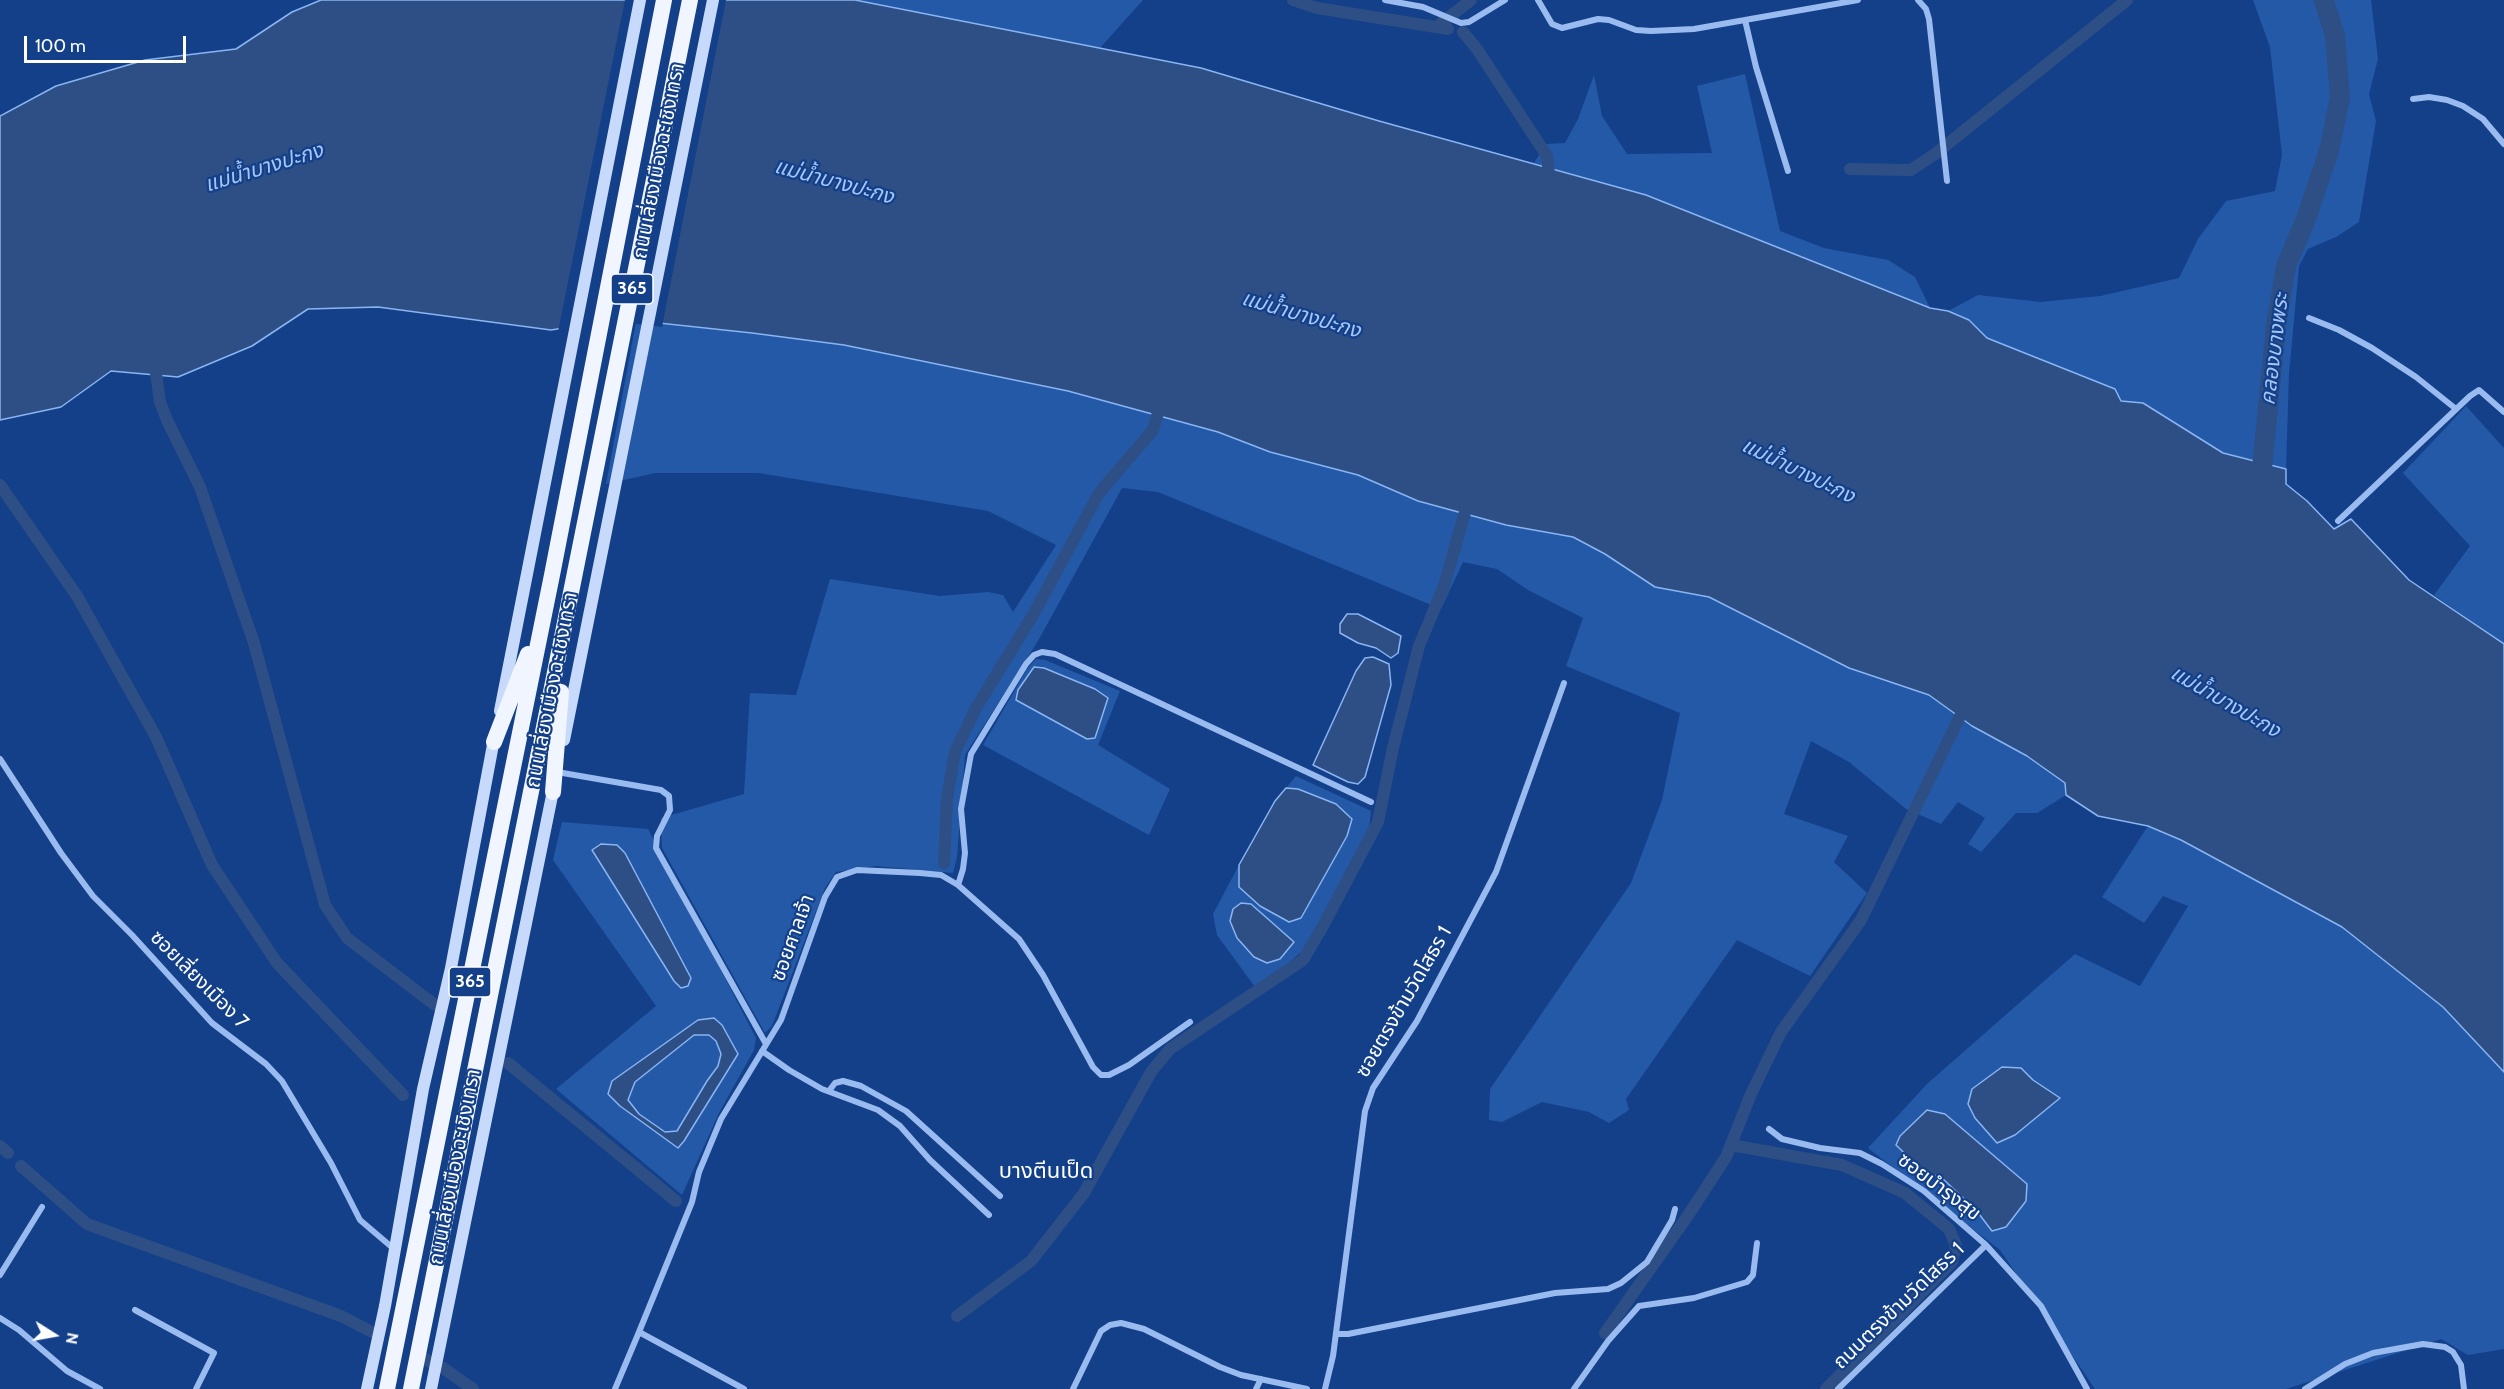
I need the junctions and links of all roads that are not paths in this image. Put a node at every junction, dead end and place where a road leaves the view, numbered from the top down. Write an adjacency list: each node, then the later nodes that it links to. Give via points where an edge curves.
1 (640, 0): 22 (main road, 365)
2 (664, 0): 19 (highway, ถนนเลี่ยงเมืองฉะเชิงเทรา / 365)
3 (690, 0): 20 (highway, ถนนเลี่ยงเมืองฉะเชิงเทรา / 365)
4 (713, 0): 24 (main road, ถนนเลี่ยงเมืองฉะเชิงเทรา / 365)
5 (1385, 0): 6 (street, via 1468,22)
6 (1505, 0)
7 (1538, 0): 10 (street, via 1552,24 1562,28 1598,19 1651,31 1694,29)
8 (1858, 0): 10 (street)
9 (1918, 0): 14 (street, via 1929,19)
10 (1745, 20): 13 (street)
11 (2413, 99): 12 (street, via 2438,98 2463,106 2483,119)
12 (2504, 144)
13 (1788, 171)
14 (1947, 181)
15 (2309, 318): 16 (street, via 2372,348)
16 (2456, 409): 17 (street, via 2479,390); 18 (street)
17 (2504, 412)
18 (2338, 521)
19 (544, 611): 22 (highway); 49 (highway, ถนนเลี่ยงเมืองฉะเชิงเทรา / 365)
20 (567, 616): 25 (highway); 50 (highway, ถนนเลี่ยงเมืองฉะเชิงเทรา / 365)
21 (1564, 682): 44 (street, ซอยตรงข้ามวัดโสธร 1, via 1496,872 1417,1021 1373,1088 1365,1111)
22 (494, 742): 39 (main road, 365, via 451,968 423,1089)
23 (0, 759): 39 (street, ซอยเลี่ยงเมือง 7, via 88,890 212,1023 282,1081 360,1220)
24 (557, 772): 25 (main road, ถนนเลี่ยงเมืองฉะเชิงเทรา / 365); 29 (street, via 661,790 669,796 670,810 657,836 656,848)
25 (553, 792): 51 (main road, ถนนเลี่ยงเมืองฉะเชิงเทรา / 365)
26 (1371, 802): 27 (street, via 1055,654 1042,652 1026,664 971,754 961,809 965,852)
27 (958, 885): 28 (street, ซอยศาลเจ้า, via 1019,939 1101,1074 1109,1075 1129,1065); 29 (street, ซอยศาลเจ้า, via 941,875 920,873 857,870 837,877 825,897 781,1020)
28 (1190, 1022)
29 (766, 1044): 30 (street, ซอยศาลเจ้า)
30 (762, 1051): 31 (street); 43 (street, ซอยศาลเจ้า, via 720,1119 692,1202)
31 (828, 1091): 33 (street, via 843,1081 861,1086 906,1111); 36 (street, via 878,1110 900,1126)
32 (1769, 1129): 38 (street, ซอยบำรุงสุข, via 1782,1138 1860,1153 1882,1164 1924,1191)
33 (1000, 1196)
34 (42, 1207): 40 (street)
35 (1675, 1209): 44 (street, via 1647,1262 1608,1289 1555,1293)
36 (989, 1215)
37 (1757, 1243): 58 (street, via 1753,1275 1748,1282 1694,1298 1639,1306)
38 (1986, 1245): 59 (street, ถนนตรงข้ามวัดโสธร 1); 60 (street, ถนนตรงข้ามวัดโสธร 1, via 2041,1306)
39 (395, 1250): 48 (main road, 365)
40 (0, 1275)
41 (135, 1310): 47 (street, via 214,1353)
42 (0, 1318): 46 (street, via 67,1371)
43 (639, 1332): 52 (street, ซอยศาลเจ้า); 53 (street)
44 (1336, 1334): 57 (street, ซอยตรงข้ามวัดโสธร 1)
45 (1260, 1379): 54 (street, via 1220,1367 1144,1329 1120,1323 1101,1331); 55 (street); 56 (street)
46 (100, 1389)
47 (196, 1389)
48 (367, 1389)
49 (387, 1389)
50 (411, 1389)
51 (432, 1389)
52 (615, 1389)
53 (744, 1389)
54 (1073, 1389)
55 (1256, 1389)
56 (1307, 1389)
57 (1325, 1389)
58 (1574, 1389)
59 (1838, 1389)
60 (2087, 1389)
61 (2306, 1389): 62 (street, via 2345,1364 2373,1353 2423,1344 2454,1352 2461,1365)
62 (2464, 1389)

